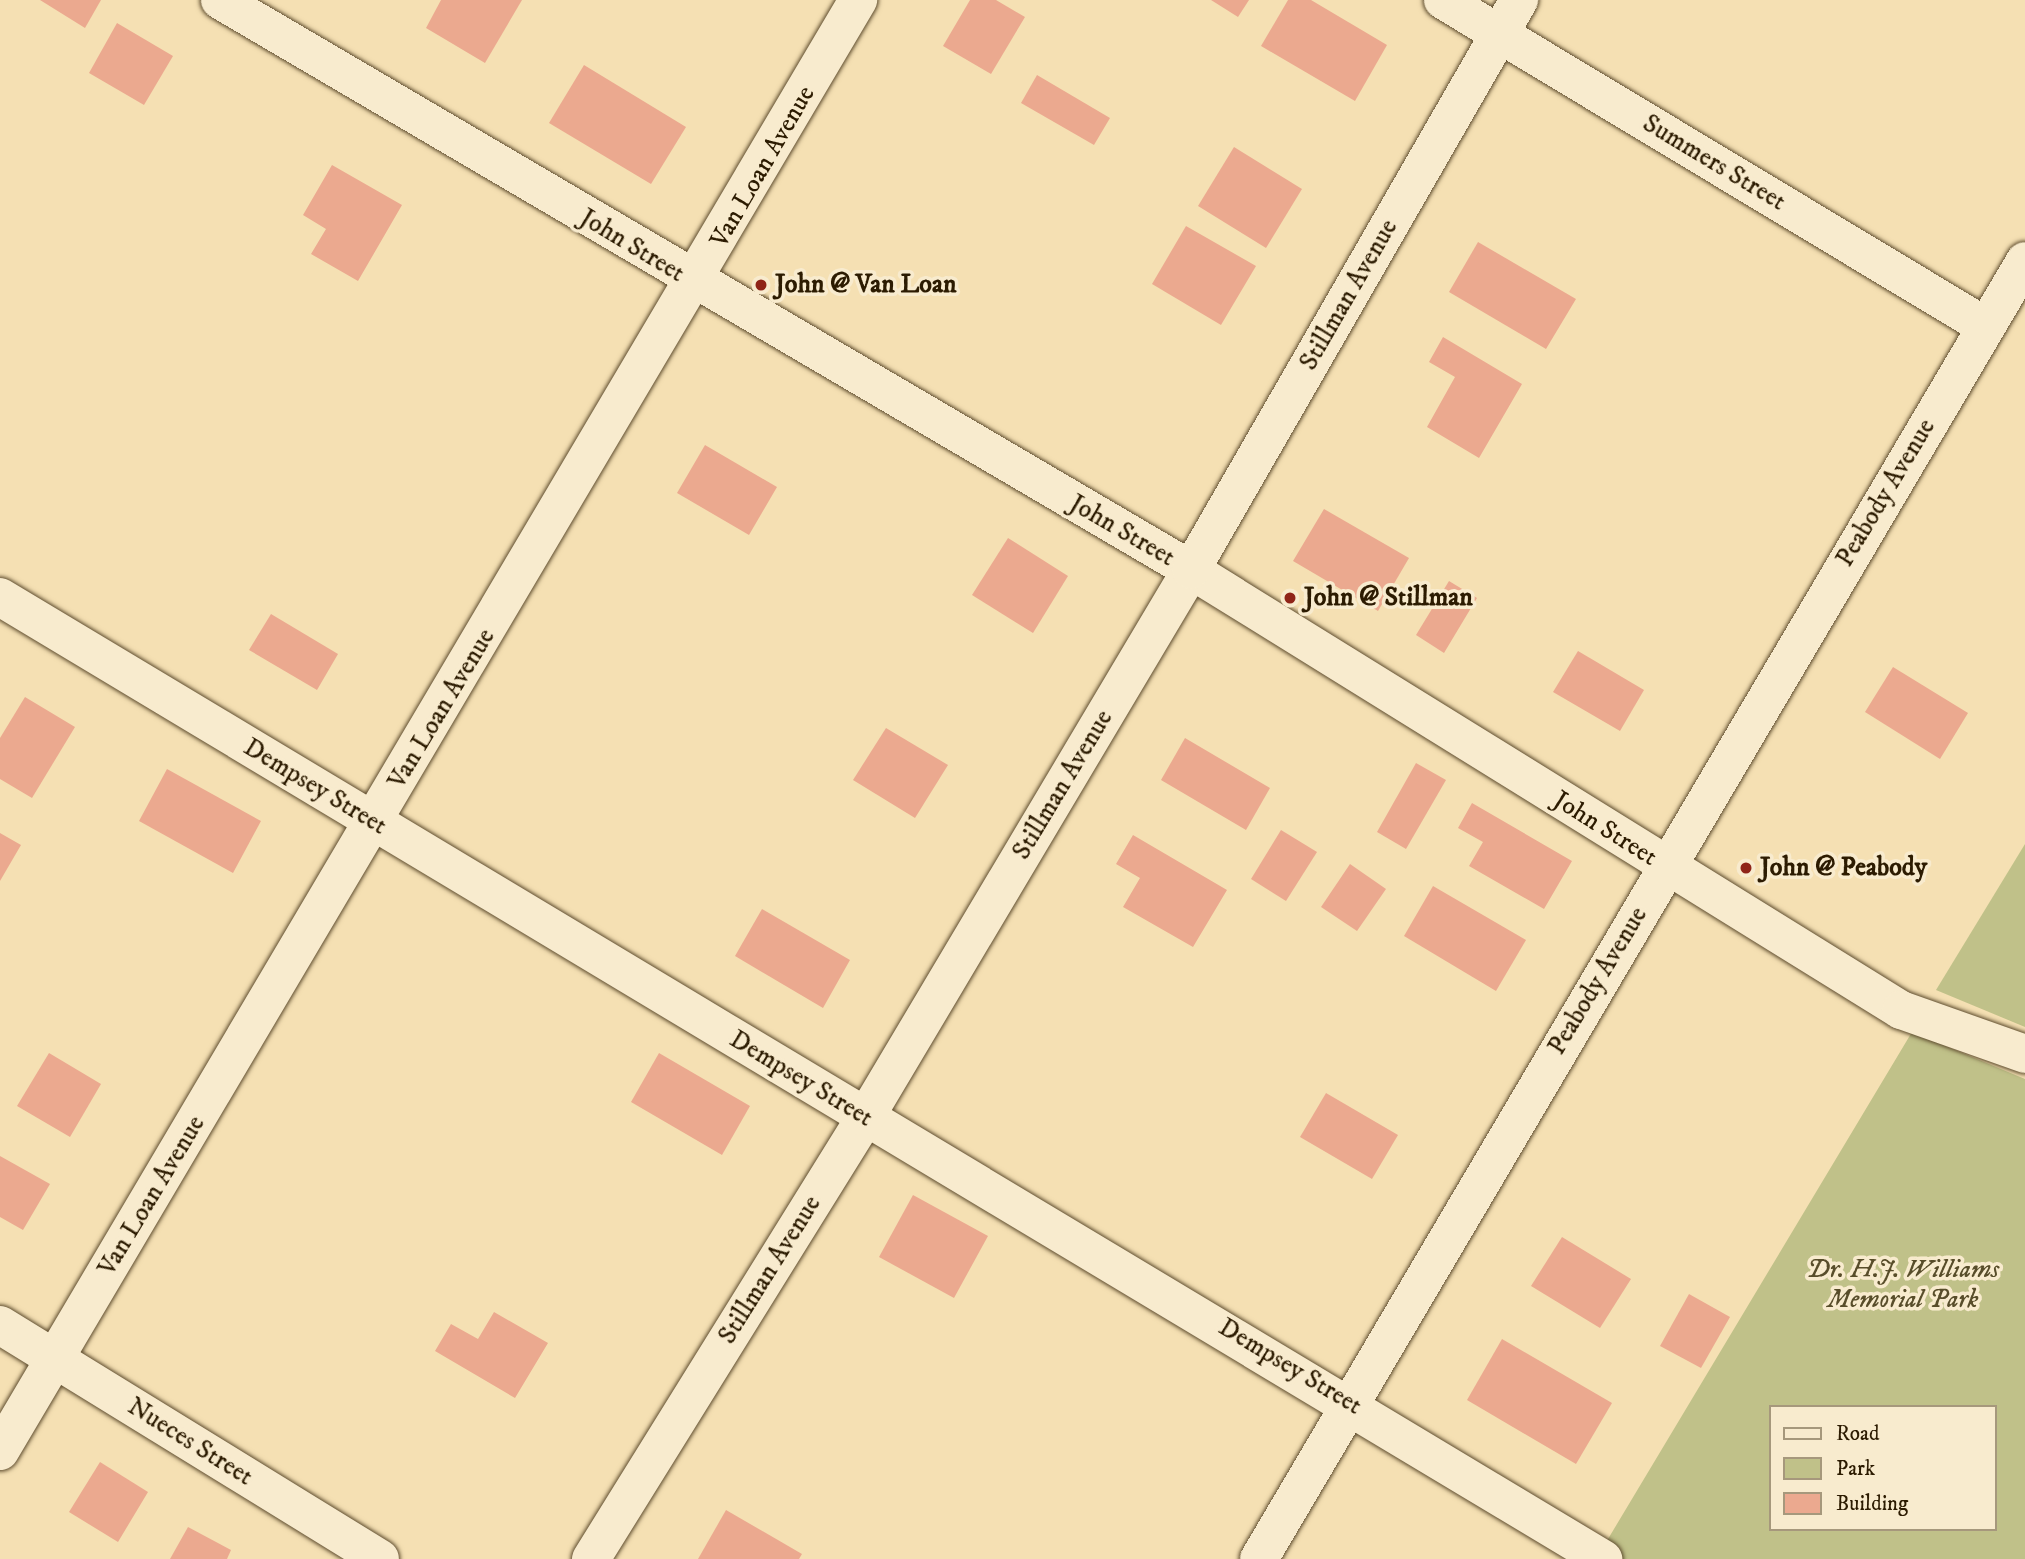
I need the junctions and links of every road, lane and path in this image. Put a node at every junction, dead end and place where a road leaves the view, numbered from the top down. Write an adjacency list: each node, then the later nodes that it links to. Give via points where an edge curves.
1 (220, 0): 7 (street, John Street)
2 (858, 0): 7 (street, Van Loan Avenue)
3 (1443, 0): 5 (street, Summers Street)
4 (1518, 0): 5 (street, Stillman Avenue)
5 (1499, 33): 8 (street, Summers Street); 9 (street, Stillman Avenue)
6 (2025, 261): 8 (street, Peabody Avenue)
7 (696, 284): 9 (street, John Street); 11 (street, Van Loan Avenue)
8 (1985, 326): 12 (street, Peabody Avenue)
9 (1191, 570): 12 (street, John Street); 14 (street, Stillman Avenue)
10 (0, 597): 11 (street, Dempsey Street)
11 (374, 822): 14 (street, Dempsey Street); 16 (street, Van Loan Avenue)
12 (1666, 867): 13 (street, John Street, via 1901,1010); 17 (street, Peabody Avenue)
13 (2025, 1054)
14 (865, 1118): 17 (street, Dempsey Street); 20 (street, Stillman Avenue)
15 (0, 1325): 16 (street, Nueces Street)
16 (55, 1359): 18 (street, Van Loan Avenue); 19 (street, Nueces Street)
17 (1348, 1400): 21 (street, Peabody Avenue); 22 (street, Dempsey Street)
18 (0, 1451)
19 (380, 1559)
20 (590, 1559)
21 (1259, 1559)
22 (1603, 1559)

